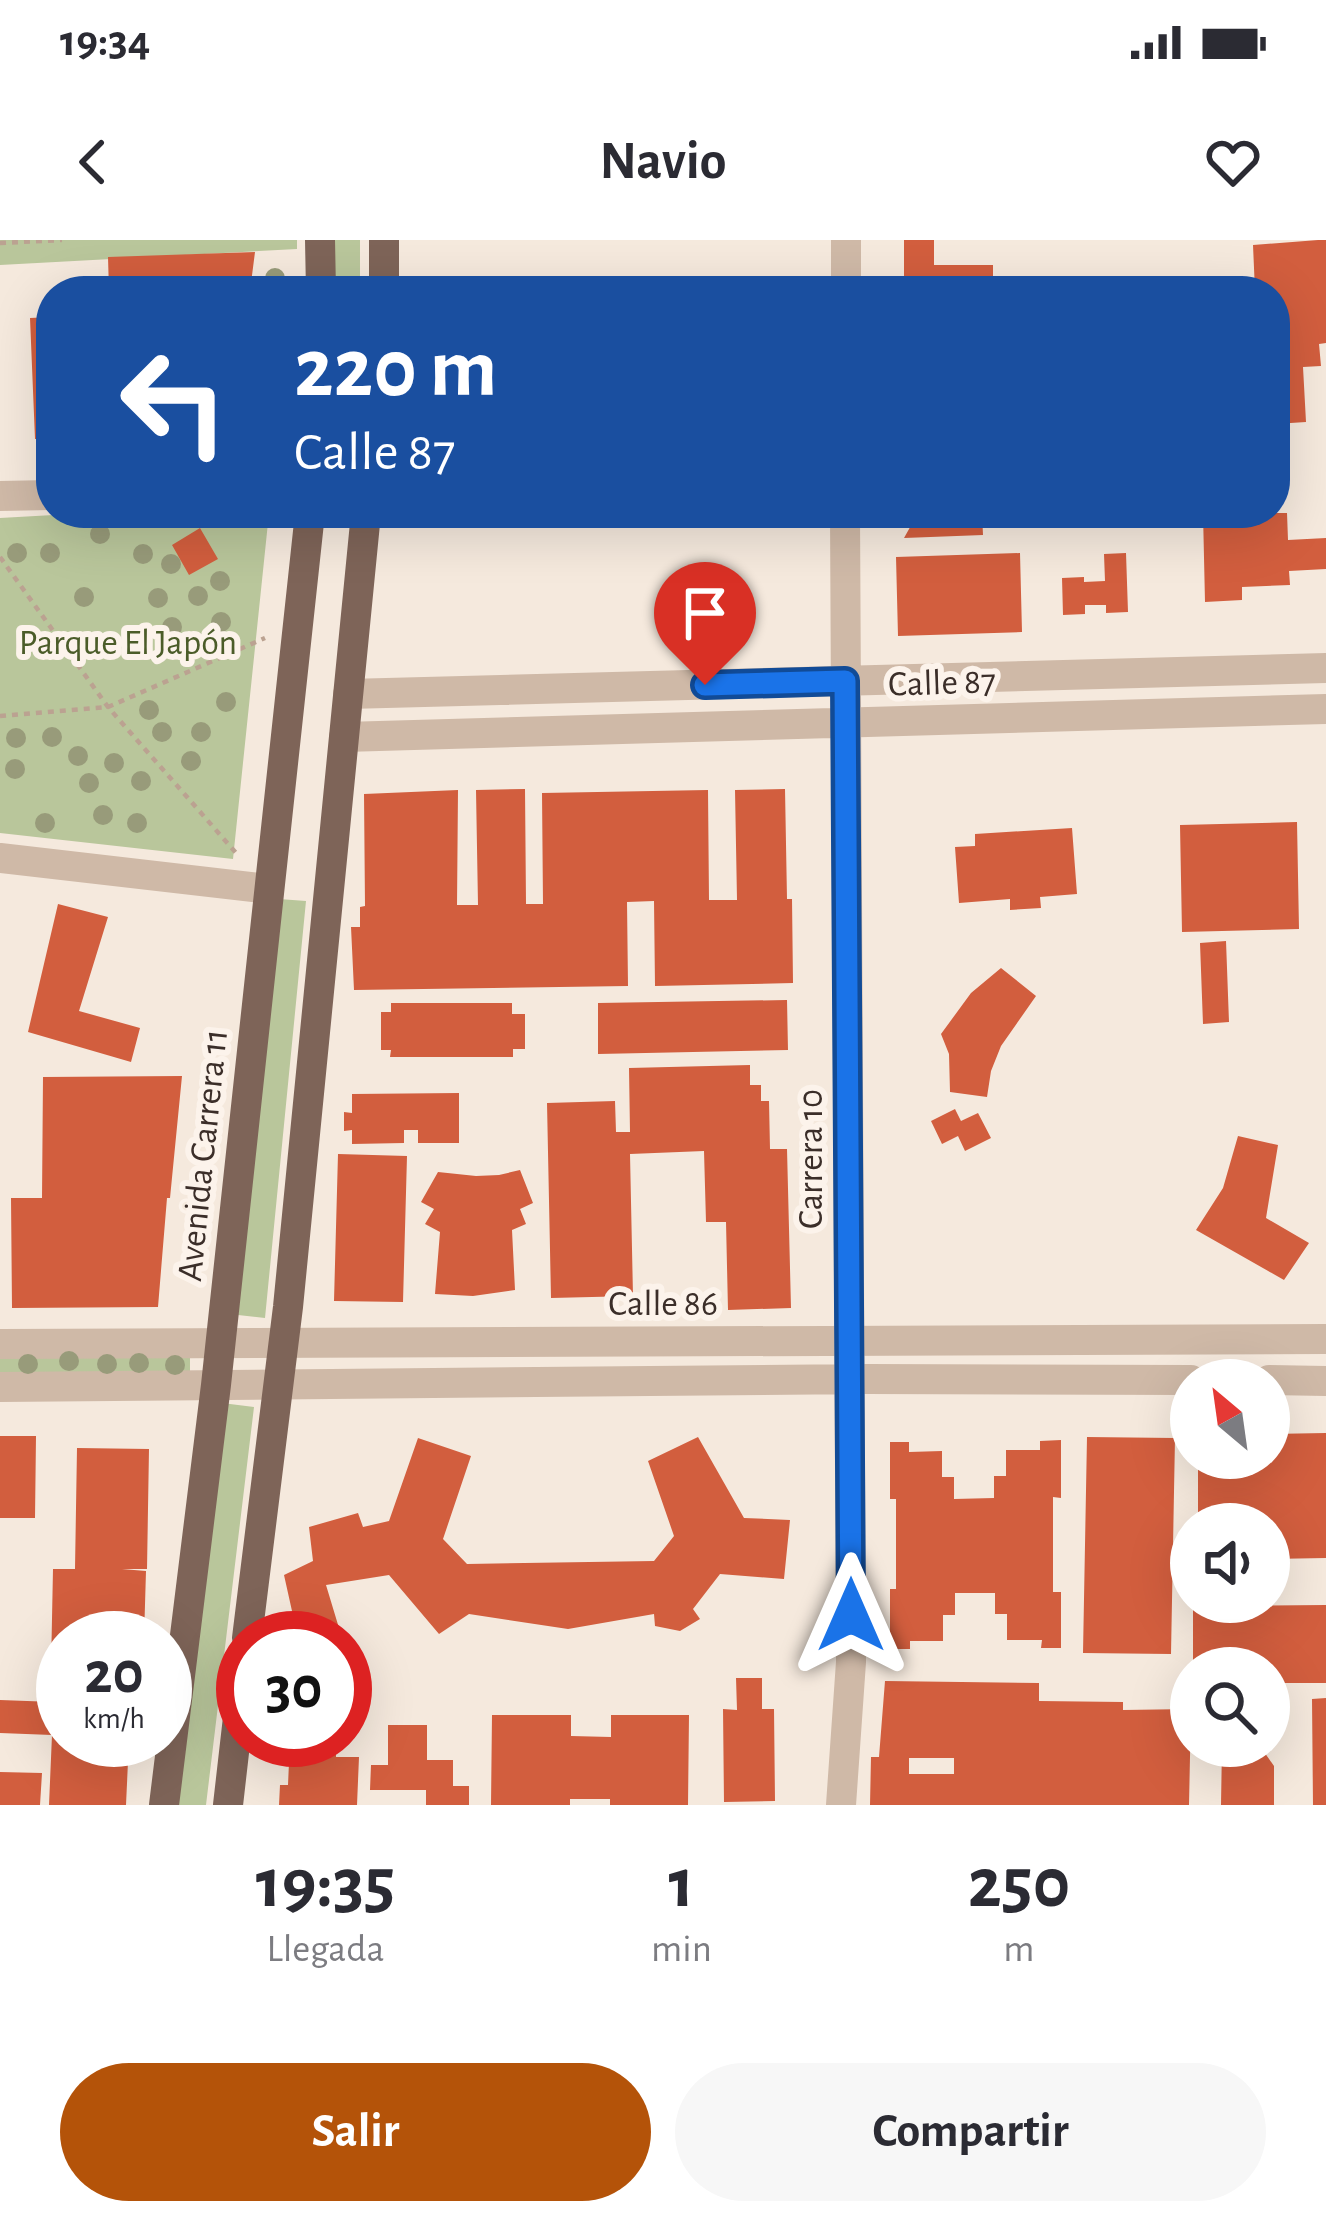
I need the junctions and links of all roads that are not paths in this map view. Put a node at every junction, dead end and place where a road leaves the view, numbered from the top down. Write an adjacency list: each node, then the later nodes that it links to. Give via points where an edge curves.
1 (320, 240): 4 (main road)
2 (384, 240): 5 (main road)
3 (846, 240): 6 (street)
4 (321, 276)
5 (384, 276)
6 (846, 276)
7 (36, 495): 8 (street)
8 (0, 496)
9 (308, 528): 19 (main road, Avenida Carrera 11)
10 (365, 528): 14 (main road)
11 (845, 528): 13 (street, Carrera 10)
12 (1326, 668): 13 (street, Calle 87)
13 (845, 681): 14 (street, Calle 87); 16 (street, Carrera 10)
14 (348, 694): 17 (main road)
15 (1326, 709): 16 (street, Calle 87)
16 (845, 723): 17 (street, Calle 87); 21 (street, Carrera 10)
17 (344, 736): 23 (main road)
18 (0, 858): 19 (street)
19 (269, 890): 22 (main road, Avenida Carrera 11)
20 (1326, 1339): 21 (street, Calle 86)
21 (849, 1340): 23 (street, Calle 86); 25 (street, Carrera 10)
22 (220, 1343): 23 (street, Calle 86); 24 (street, Calle 86); 29 (main road, Avenida Carrera 11)
23 (284, 1343): 30 (main road)
24 (0, 1344)
25 (850, 1379): 26 (street); 30 (street); 36 (street, Carrera 10, via 851,1662)
26 (1170, 1380)
27 (1290, 1380): 28 (street)
28 (1326, 1381)
29 (216, 1384): 30 (street); 31 (street); 34 (main road, Avenida Carrera 11)
30 (278, 1384): 32 (main road)
31 (0, 1387)
32 (250, 1611)
33 (232, 1767): 35 (main road)
34 (164, 1805)
35 (228, 1805)
36 (841, 1805)

